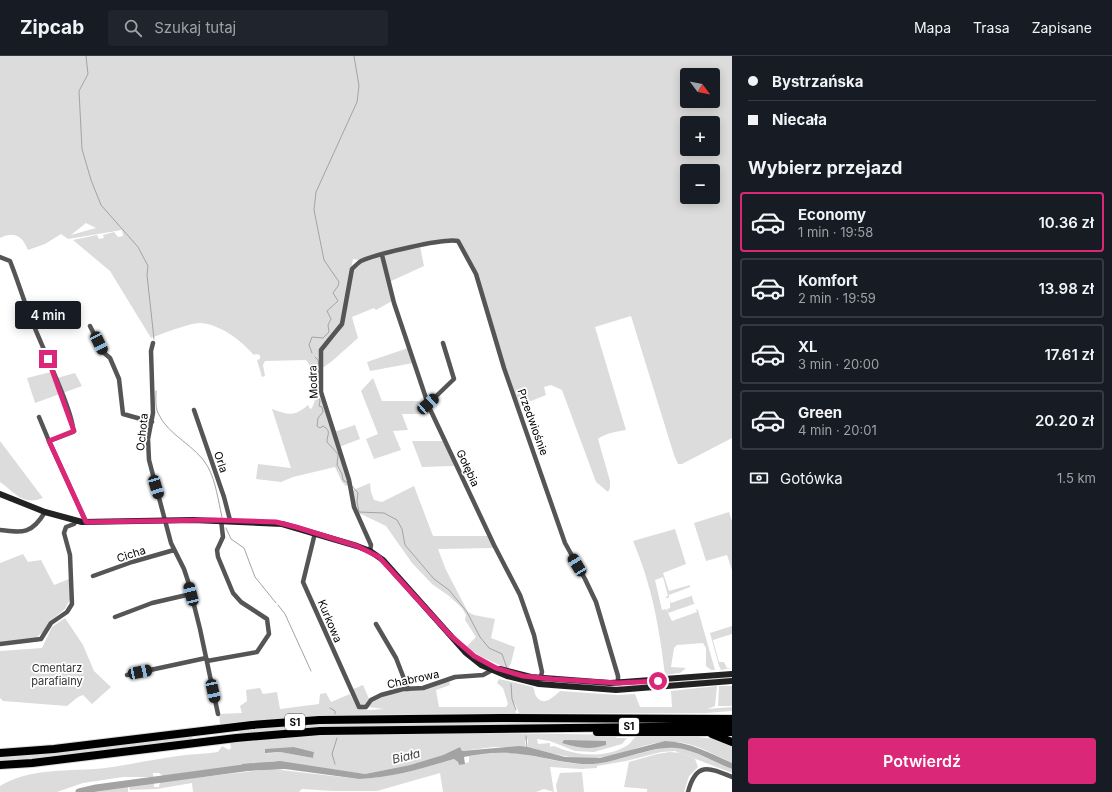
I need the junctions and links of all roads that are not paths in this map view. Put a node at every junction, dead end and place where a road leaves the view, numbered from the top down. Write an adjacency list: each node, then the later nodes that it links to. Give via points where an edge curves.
1 (382, 255): 6 (street, Gołębia, via 394,303); 21 (street, Modra, via 361,262 352,269 342,324 321,350 322,399 350,482 356,511 371,545); 33 (street, Przedwiośnie, via 432,243 453,240 459,242 476,274 504,368 565,543 600,612)
2 (0, 257): 10 (street, via 10,261 70,418 73,432)
3 (90, 326): 9 (street, via 103,352 110,358 119,379 123,414)
4 (153, 343): 9 (street, Ochota)
5 (443, 343): 6 (street, via 454,378)
6 (428, 404): 31 (street, Gołębia, via 520,595 534,635 542,672)
7 (194, 410): 15 (street, Orla)
8 (40, 417): 10 (street)
9 (152, 422): 13 (street, Ochota, via 148,455)
10 (49, 441): 17 (street)
11 (0, 494): 12 (main road)
12 (45, 512): 16 (main road); 18 (street, via 30,530)
13 (165, 520): 14 (main road); 17 (main road); 20 (street, Ochota)
14 (221, 520): 15 (main road); 27 (street, via 223,537 217,553 233,593 267,619 270,631 257,652)
15 (230, 520): 19 (main road, via 276,522)
16 (76, 521): 17 (main road); 26 (street, via 66,527 64,533 70,555 72,604 67,612 51,623 41,639)
17 (86, 522)
18 (0, 530)
19 (315, 533): 21 (main road); 35 (street, Kurkowa, via 303,582 356,704 360,708)
20 (174, 550): 22 (street, Cicha); 23 (street, Ochota, via 184,569)
21 (370, 552): 28 (main road, via 385,562 473,660)
22 (93, 576)
23 (191, 594): 24 (street, via 152,603); 27 (street, Ochota)
24 (115, 617)
25 (376, 624): 34 (street, via 396,658)
26 (0, 644)
27 (207, 659): 30 (street); 36 (street, Ochota)
28 (493, 669): 31 (main road, via 516,679); 34 (street, Chabrowa, via 483,675 455,677 423,688)
29 (732, 674): 33 (main road)
30 (127, 675)
31 (540, 681): 32 (main road, via 628,690); 33 (main road)
32 (732, 681)
33 (618, 683)
34 (408, 689): 35 (street, Chabrowa, via 381,695 371,700)
35 (366, 707)
36 (218, 714)
37 (732, 714): 38 (highway)
38 (692, 719): 39 (highway, S1); 45 (highway, S1, via 319,720)
39 (732, 719)
40 (732, 726): 41 (highway, S1)
41 (541, 729): 42 (highway); 46 (highway, S1, via 295,732)
42 (705, 732): 43 (highway); 44 (highway)
43 (732, 732)
44 (732, 742)
45 (0, 753)
46 (0, 765)
47 (732, 778): 48 (street, via 707,769 693,776)
48 (688, 792)

